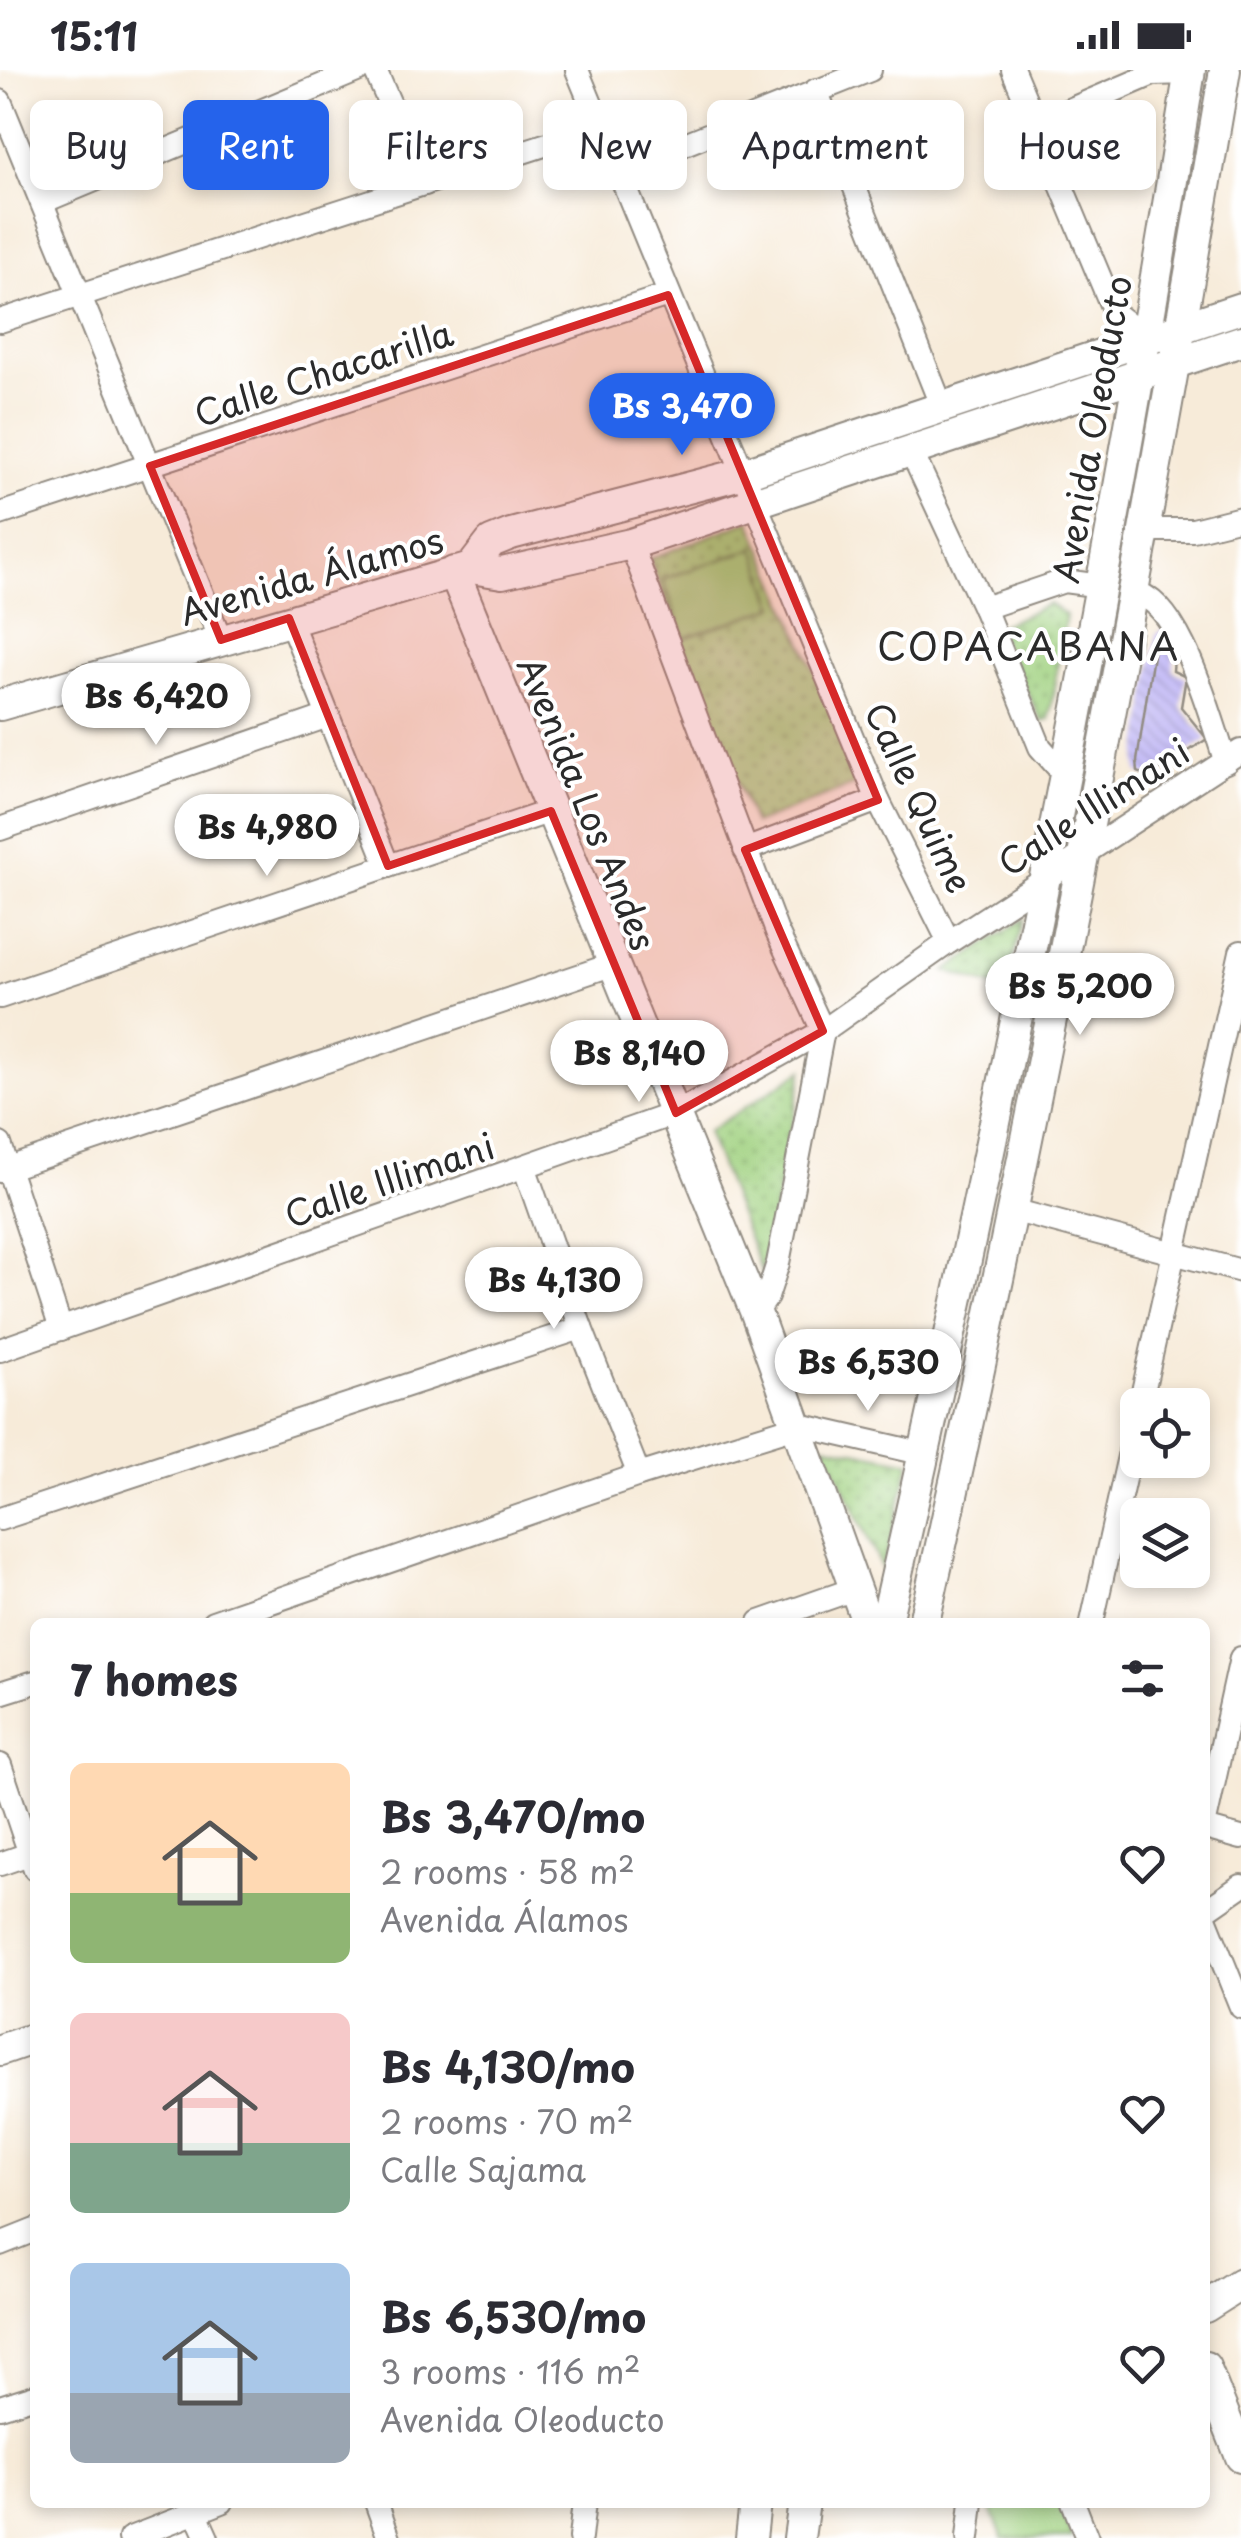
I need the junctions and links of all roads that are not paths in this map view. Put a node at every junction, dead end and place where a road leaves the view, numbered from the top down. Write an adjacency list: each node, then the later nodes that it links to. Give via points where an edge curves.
1 (360, 70): 18 (street)
2 (375, 70): 9 (street)
3 (577, 70): 10 (street, Calle Quime)
4 (870, 70): 8 (street)
5 (1013, 70): 11 (street)
6 (1190, 71): 12 (street, via 1152,74); 24 (street, Avenida Oleoducto)
7 (1230, 84): 23 (street, Avenida Oleoducto)
8 (816, 90): 14 (street); 28 (street)
9 (388, 100)
10 (589, 100)
11 (1025, 100)
12 (1091, 100)
13 (0, 101): 18 (street)
14 (687, 143)
15 (406, 190): 19 (street)
16 (626, 190): 20 (street, Calle Quime)
17 (1062, 190): 24 (street, via 1115,314)
18 (42, 202): 19 (street)
19 (79, 293): 22 (street); 30 (street)
20 (668, 295): 30 (street, Calle Chacarilla); 31 (street, Calle Quime)
21 (1241, 308): 23 (street, Avenida Álamos)
22 (0, 321)
23 (1182, 329): 24 (street, Avenida Álamos); 26 (street, Avenida Oleoducto)
24 (1147, 338): 27 (street, Avenida Oleoducto); 28 (street, Avenida Álamos)
25 (1241, 341): 26 (street, Avenida Álamos)
26 (1176, 364): 27 (street, Avenida Álamos); 35 (street, Avenida Oleoducto)
27 (1142, 372): 29 (street, Avenida Álamos); 38 (street, Avenida Oleoducto)
28 (941, 406): 31 (street, Avenida Álamos)
29 (910, 452): 32 (street, Avenida Álamos); 40 (street)
30 (150, 466): 33 (street, Calle Chacarilla); 42 (street)
31 (745, 473): 32 (street, Calle Quime); 37 (street, Avenida Álamos, via 511,534 491,542)
32 (756, 502): 36 (street, Avenida Álamos); 47 (street, Calle Quime)
33 (0, 514)
34 (1241, 518): 35 (street, via 1193,530)
35 (1146, 530): 39 (street, Avenida Oleoducto)
36 (630, 544): 37 (street, Avenida Álamos, via 502,574); 50 (street)
37 (462, 570): 41 (street, Avenida Álamos); 48 (street, Avenida Los Andes)
38 (1101, 586): 40 (street, via 1064,581); 46 (street, Avenida Oleoducto)
39 (1134, 592): 45 (street, via 1155,600 1180,638); 51 (street, Avenida Oleoducto)
40 (984, 608): 46 (street, via 1040,747)
41 (290, 618): 42 (street, Avenida Álamos); 44 (street)
42 (221, 640): 43 (street, Avenida Álamos)
43 (0, 706)
44 (328, 716): 49 (street); 52 (street)
45 (1234, 756): 51 (street, Calle Illimani)
46 (1067, 769): 53 (street, Avenida Oleoducto)
47 (878, 800): 50 (street); 54 (street, Calle Quime)
48 (552, 810): 52 (street); 56 (street, Avenida Los Andes)
49 (0, 829)
50 (745, 850): 58 (street)
51 (1086, 853): 53 (street, Calle Illimani); 63 (street, Avenida Oleoducto)
52 (388, 866): 57 (street)
53 (1047, 877): 54 (street, Calle Illimani); 72 (street, Avenida Oleoducto)
54 (949, 942): 58 (street, Calle Illimani)
55 (1241, 952): 64 (street)
56 (614, 964): 59 (street, Avenida Los Andes); 62 (street)
57 (0, 997)
58 (823, 1031): 59 (street, Calle Illimani); 66 (street, via 778,1263)
59 (676, 1113): 61 (street, Calle Illimani); 66 (street, Avenida Los Andes)
60 (0, 1144): 62 (street)
61 (525, 1169): 67 (street); 68 (street, Calle Illimani)
62 (4, 1170): 68 (street)
63 (1016, 1211): 64 (street); 81 (street, Avenida Oleoducto)
64 (1174, 1253): 65 (street); 70 (street)
65 (1241, 1271)
66 (756, 1312): 71 (street, Avenida Los Andes)
67 (580, 1328): 73 (street); 75 (street)
68 (62, 1329): 69 (street, Calle Illimani)
69 (0, 1350)
70 (1144, 1388)
71 (799, 1425): 72 (street); 73 (street); 76 (street, Avenida Los Andes)
72 (925, 1454): 80 (street, Avenida Oleoducto)
73 (640, 1475): 77 (street)
74 (1124, 1478): 82 (street)
75 (0, 1519)
76 (857, 1588): 78 (street); 79 (street, Avenida Los Andes)
77 (225, 1618)
78 (771, 1618)
79 (866, 1618)
80 (887, 1618)
81 (925, 1618)
82 (1093, 1618)
83 (1241, 1658): 87 (street)
84 (30, 1684): 85 (street)
85 (0, 1693)
86 (0, 1765): 90 (street)
87 (1210, 1802)
88 (1210, 1827): 89 (street)
89 (1241, 1838)
90 (30, 1856)
91 (30, 1862): 92 (street)
92 (0, 1864)
93 (1241, 1886): 94 (street)
94 (1210, 1910)
95 (1210, 1927): 96 (street)
96 (1241, 2008)
97 (30, 2040): 98 (street)
98 (0, 2050)
99 (30, 2232): 100 (street)
100 (0, 2244)
101 (1241, 2284): 102 (street)
102 (1210, 2305)
103 (1210, 2380): 106 (street)
104 (30, 2398): 105 (street)
105 (0, 2408)
106 (1241, 2457)
107 (194, 2508): 114 (street); 115 (street)
108 (378, 2508): 116 (street)
109 (583, 2508): 117 (street)
110 (754, 2508): 118 (street)
111 (803, 2508): 119 (street)
112 (971, 2508): 120 (street)
113 (1074, 2508): 121 (street)
114 (130, 2538)
115 (206, 2538)
116 (390, 2538)
117 (580, 2538)
118 (750, 2538)
119 (800, 2538)
120 (968, 2538)
121 (1087, 2538)

